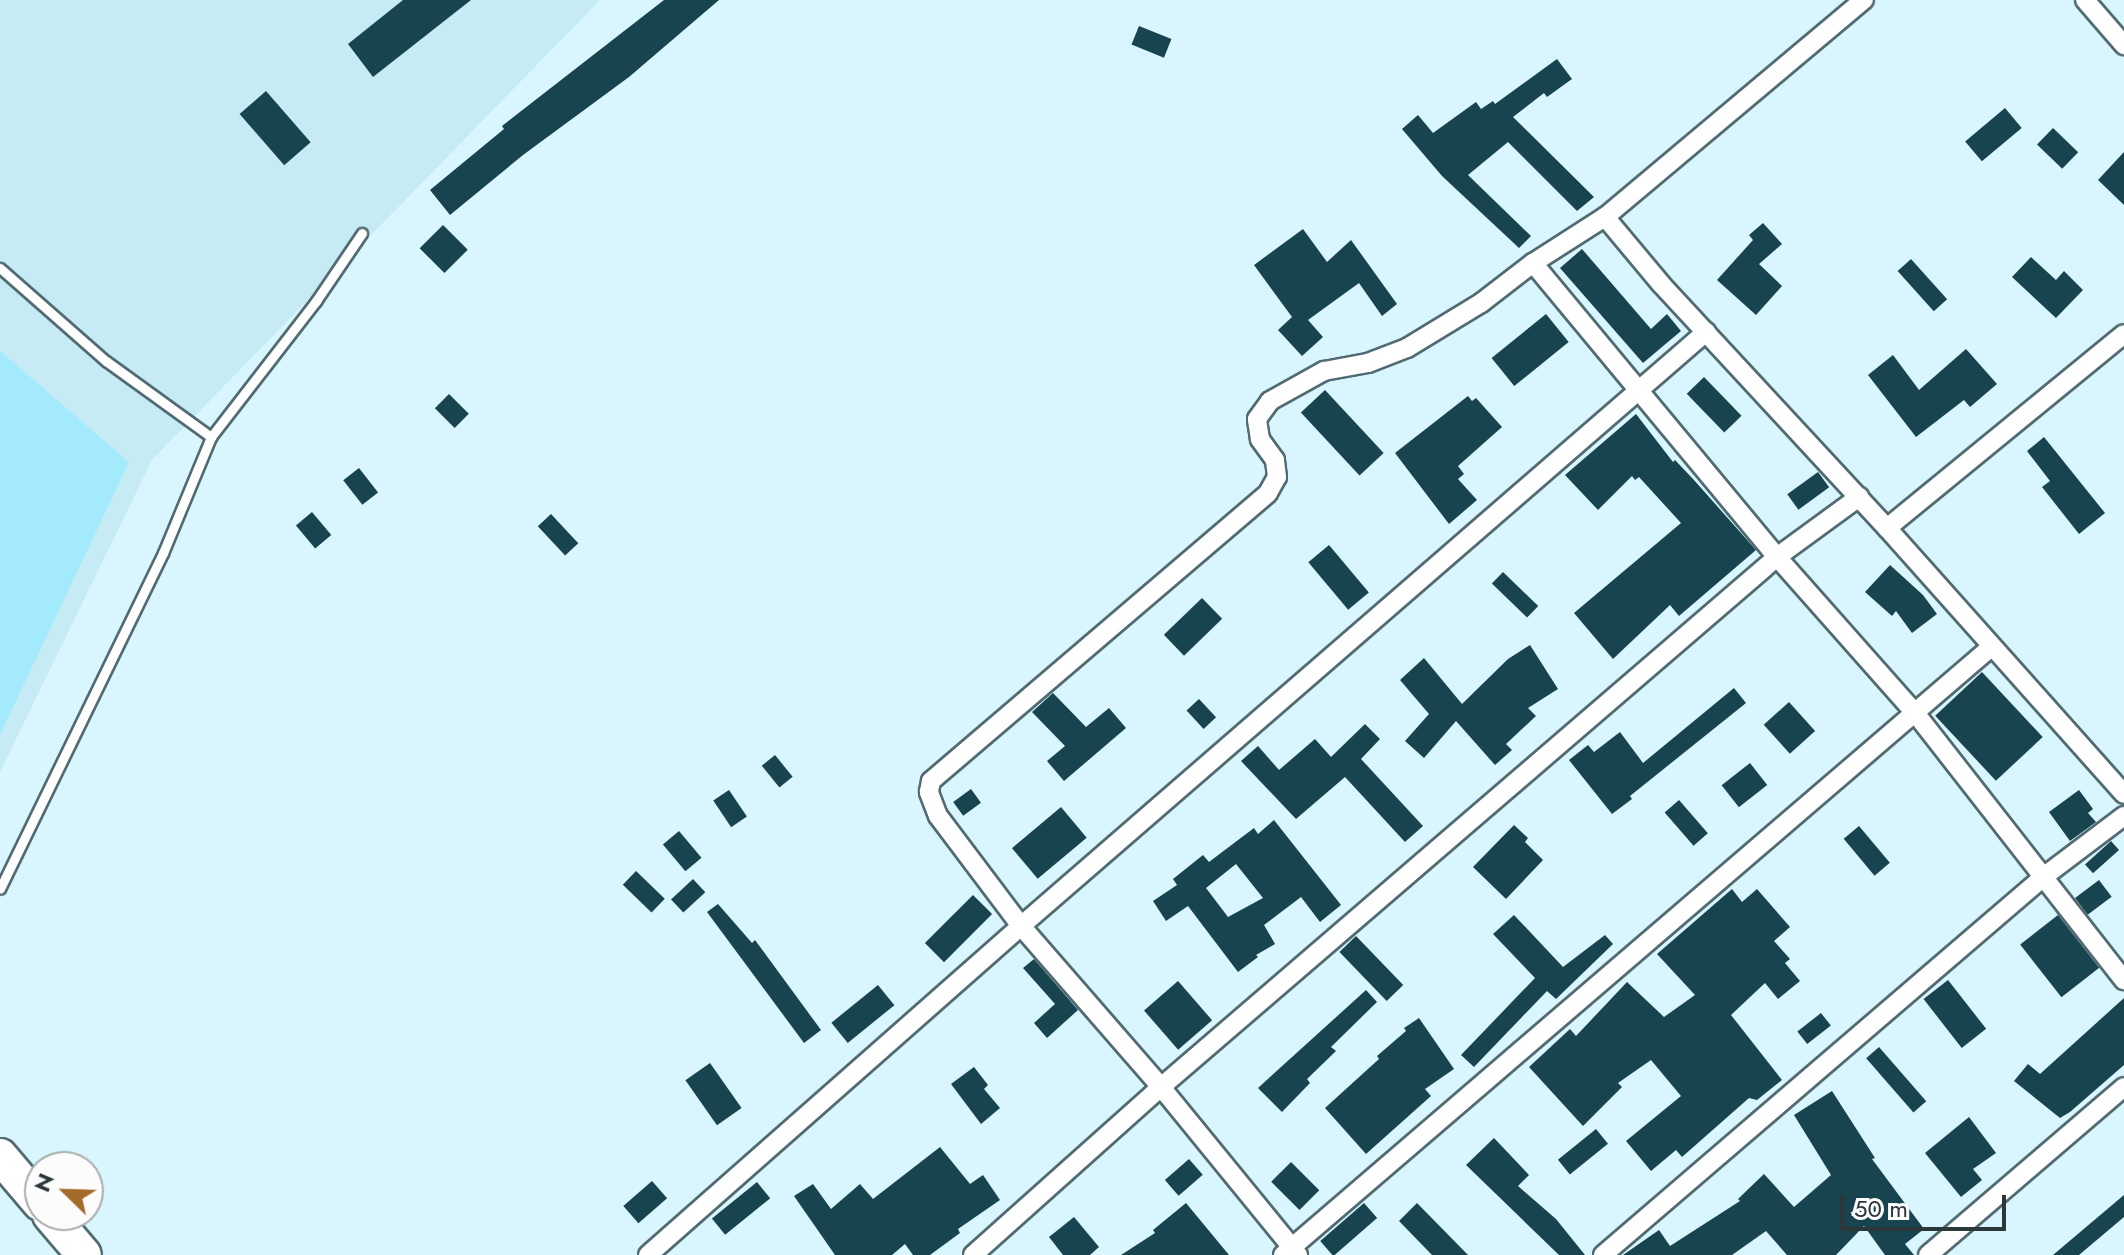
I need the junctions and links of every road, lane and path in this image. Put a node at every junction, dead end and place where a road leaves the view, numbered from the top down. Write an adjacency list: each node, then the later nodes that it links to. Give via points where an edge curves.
1 (1864, 0): 4 (street)
2 (2085, 0): 3 (street)
3 (2124, 45)
4 (1605, 217): 6 (street); 8 (street)
5 (362, 233): 11 (lane)
6 (1533, 263): 10 (street); 21 (street, via 1481,303 1407,348 1368,363 1324,371 1261,408 1260,439 1275,460 1277,477 1268,493 931,781 929,792 938,816)
7 (0, 268): 11 (lane, via 106,361)
8 (1706, 332): 10 (street); 12 (street)
9 (2124, 334): 13 (street)
10 (1638, 391): 14 (street); 21 (street)
11 (211, 437): 20 (lane, via 163,553)
12 (1859, 497): 13 (street); 14 (street)
13 (1887, 528): 15 (street)
14 (1777, 557): 16 (street); 23 (street)
15 (1991, 647): 16 (street); 17 (street)
16 (1916, 714): 19 (street); 29 (street)
17 (2124, 794)
18 (2124, 816): 19 (street)
19 (2042, 878): 22 (street); 33 (street)
20 (0, 888)
21 (1021, 926): 23 (street); 28 (street)
22 (2124, 980)
23 (1161, 1087): 29 (street); 32 (street)
24 (2124, 1087): 34 (street)
25 (0, 1156): 26 (highway)
26 (24, 1184)
27 (64, 1231): 30 (highway)
28 (669, 1248): 31 (street)
29 (1291, 1253)
30 (84, 1255)
31 (648, 1255)
32 (973, 1255)
33 (1603, 1255)
34 (1928, 1255)

